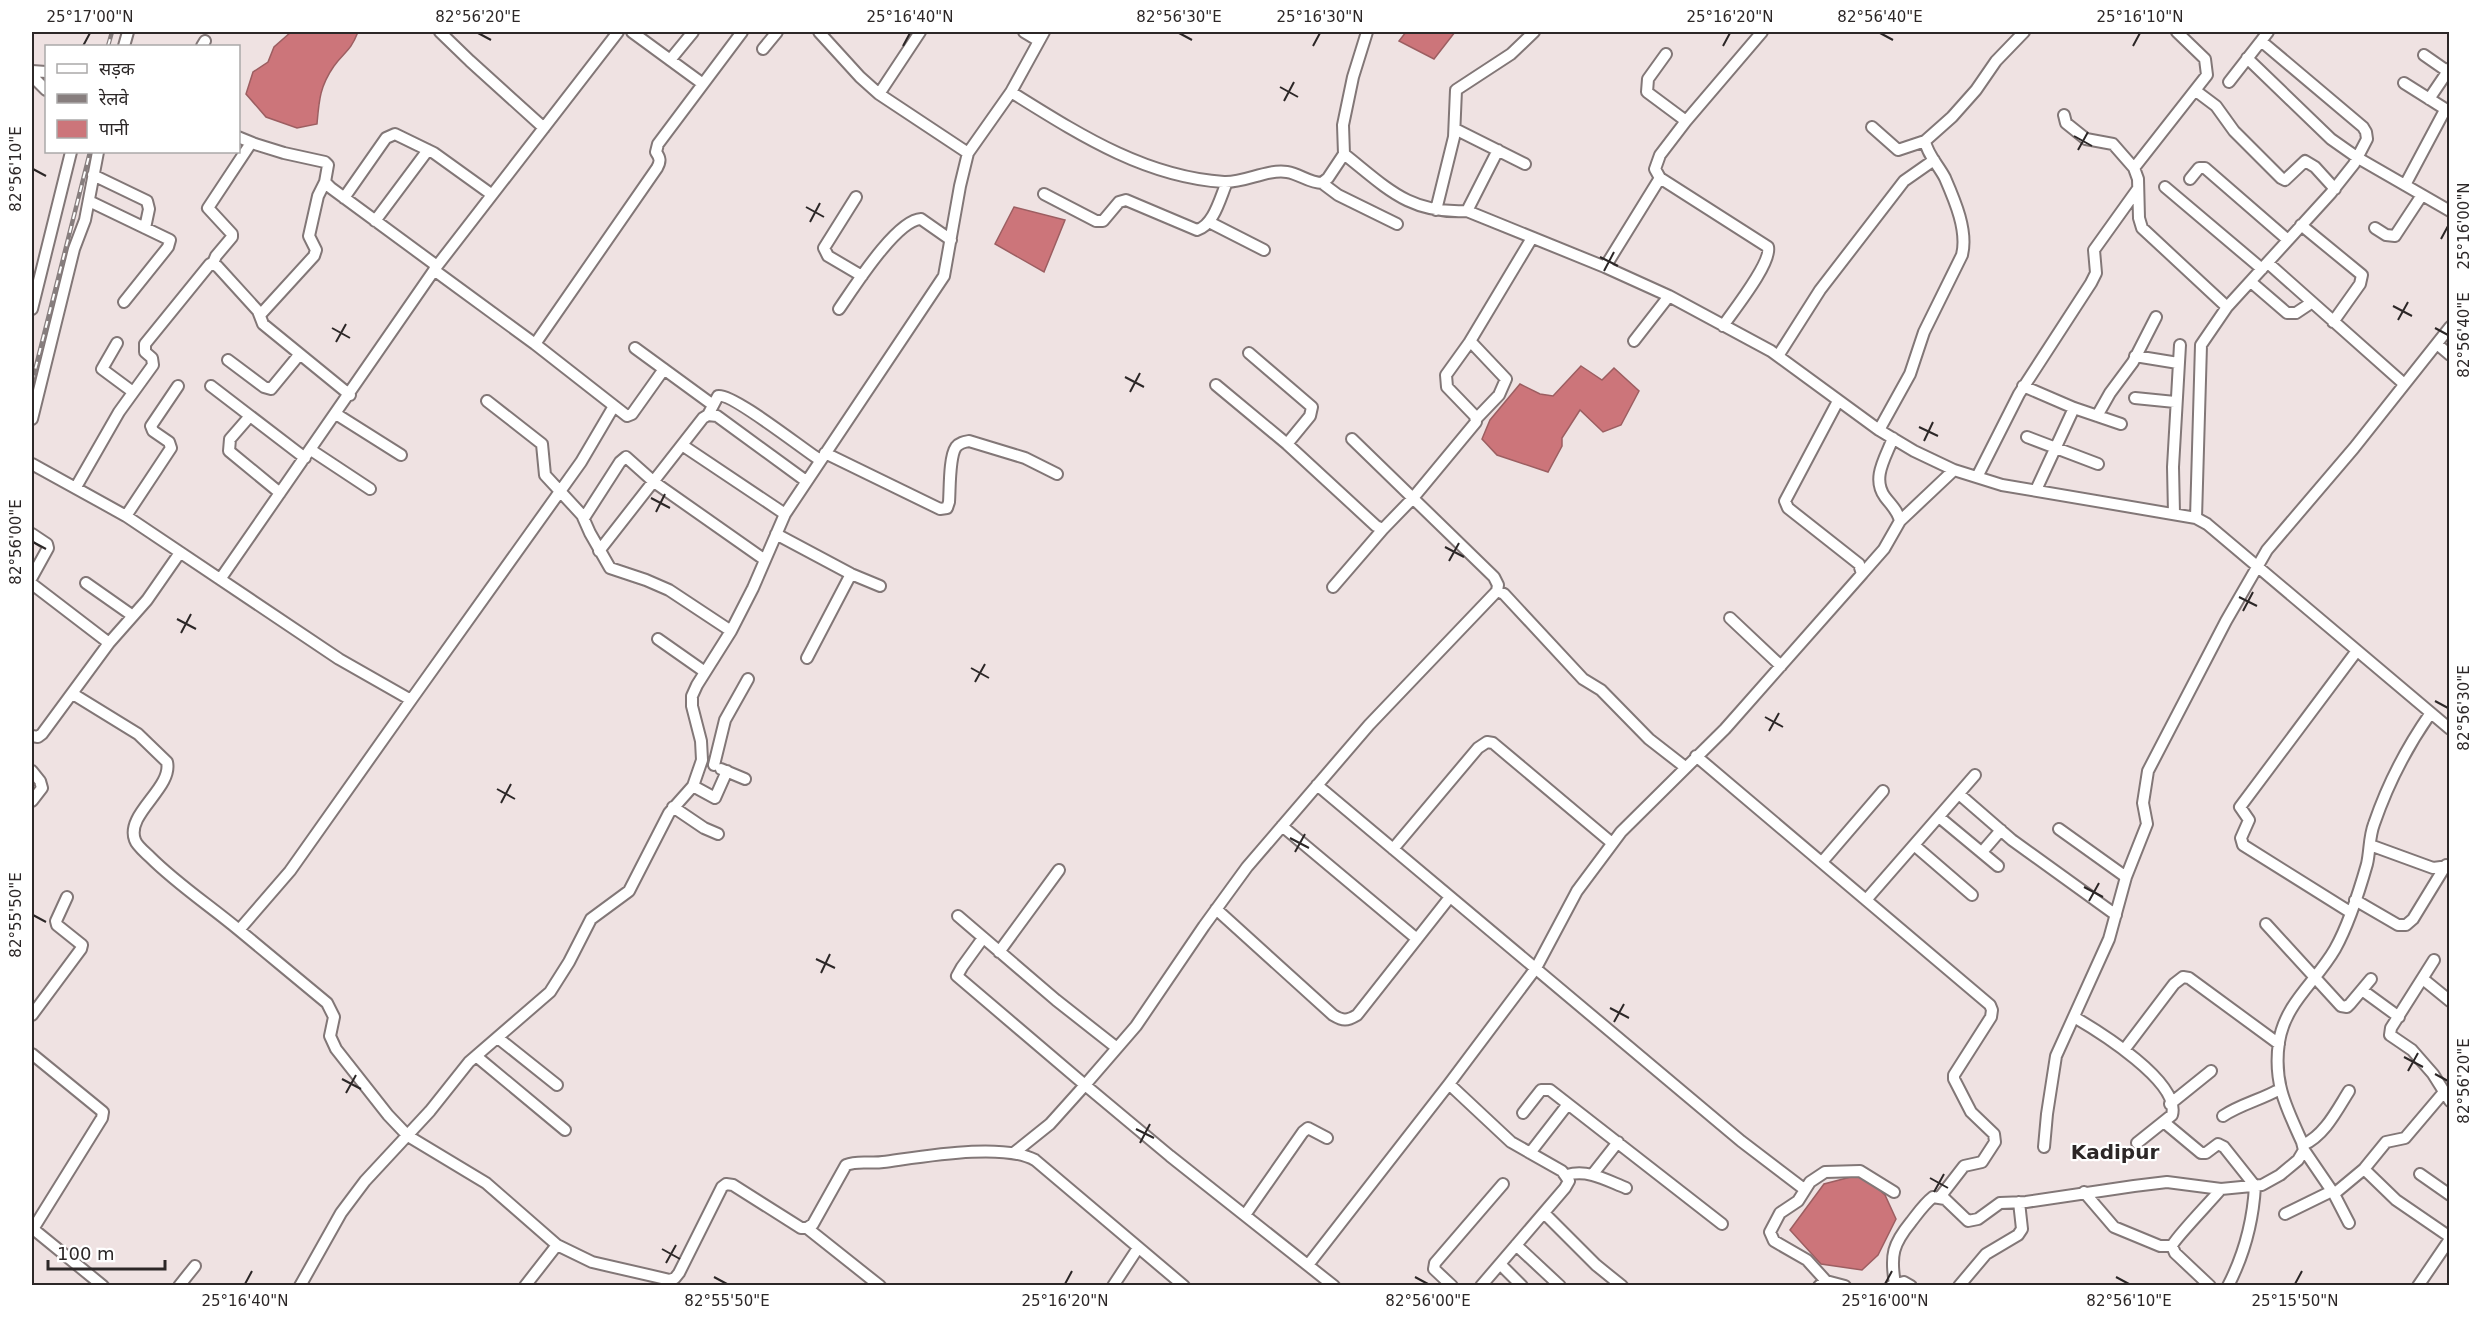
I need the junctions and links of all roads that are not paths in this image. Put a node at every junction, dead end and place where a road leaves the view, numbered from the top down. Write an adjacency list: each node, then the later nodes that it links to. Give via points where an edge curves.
1 (440, 32): 36 (street)
2 (618, 32): 36 (street)
3 (632, 32): 21 (street)
4 (693, 32): 21 (street)
5 (742, 32): 26 (street)
6 (777, 32): 17 (street)
7 (819, 32): 30 (street)
8 (920, 32): 30 (street)
9 (1024, 32): 15 (street)
10 (1367, 32): 46 (street, via 1343,125)
11 (1534, 32): 37 (street, via 1511,54 1459,86 1455,95)
12 (1762, 32): 34 (street)
13 (2024, 32): 39 (street, via 1952,117)
14 (2177, 32): 28 (street, via 2205,59 2208,68 2205,81)
15 (1041, 36): 29 (street)
16 (2264, 36): 20 (street); 47 (street, via 2367,132)
17 (763, 49)
18 (1666, 54): 34 (street, via 1648,80 1647,92)
19 (2424, 55): 22 (street)
20 (2247, 58): 24 (street); 47 (street, via 2331,139)
21 (670, 60): 26 (street)
22 (2448, 69): 31 (street)
23 (32, 76): 27 (street)
24 (2229, 82)
25 (2404, 83): 31 (street)
26 (703, 84): 100 (street, via 658,144 657,168)
27 (45, 89)
28 (2196, 91): 50 (street); 59 (street, via 2216,106 2234,131 2281,178 2285,180 2305,161)
29 (1011, 92): 45 (street); 55 (street, via 1102,146 1143,165 1184,177)
30 (879, 94): 45 (street)
31 (2428, 99): 32 (street)
32 (2447, 111): 57 (street)
33 (2064, 115): 50 (street, via 2066,123 2086,139 2113,144)
34 (1686, 121): 52 (street, via 1660,155 1656,169)
35 (1872, 127): 39 (street, via 1898,150)
36 (544, 128): 61 (street)
37 (1455, 129): 42 (street); 67 (street)
38 (240, 138): 40 (street)
39 (1925, 141): 48 (street)
40 (251, 143): 54 (street, via 321,159 328,165); 80 (street, via 208,208 232,234)
41 (428, 150): 61 (street); 65 (street, via 391,134); 70 (street)
42 (1497, 150): 49 (street); 68 (street)
43 (70, 153): 90 (street)
44 (98, 153): 51 (street)
45 (968, 153): 77 (street)
46 (1344, 154): 56 (street); 67 (street, via 1402,199)
47 (2358, 158): 57 (street); 59 (street)
48 (1934, 160): 107 (street, via 1904,181 1820,290); 132 (street, via 1945,179 1965,244 1924,332 1910,374)
49 (1525, 164)
50 (2134, 168): 60 (street)
51 (93, 175): 66 (street); 74 (street, via 147,201)
52 (1660, 178): 82 (street); 95 (street, via 1768,247 1764,264)
53 (2190, 179): 78 (street, via 2199,168 2205,168)
54 (325, 182): 65 (street); 92 (street, via 309,236 316,250 314,256)
55 (1227, 182): 56 (street, via 1287,172); 71 (street)
56 (1322, 183): 72 (street)
57 (2405, 185): 63 (street)
58 (2165, 186): 81 (street)
59 (2335, 189): 73 (street)
60 (2137, 190): 89 (street, via 2142,228); 116 (street, via 2094,250 2096,273 2091,283)
61 (491, 194): 83 (street)
62 (1044, 194): 71 (street, via 1096,221 1103,221 1119,202 1126,200 1197,230)
63 (2422, 195): 69 (street); 75 (street, via 2395,236)
64 (856, 197): 84 (street, via 824,248 828,256)
65 (344, 198): 70 (street)
66 (89, 201): 74 (street); 129 (street)
67 (1436, 210): 68 (street)
68 (1467, 211): 76 (street)
69 (2450, 211)
70 (375, 221): 83 (street)
71 (1209, 222): 79 (street)
72 (1397, 224)
73 (2301, 225): 78 (street); 94 (street, via 2362,275 2360,284)
74 (146, 228): 87 (street, via 170,243)
75 (2375, 228)
76 (1532, 238): 82 (street); 99 (street)
77 (951, 240): 84 (street, via 916,219 900,230); 141 (street, via 944,276)
78 (2288, 240): 81 (street)
79 (1264, 250)
80 (213, 263): 92 (street); 117 (street, via 145,344 145,352 154,361)
81 (2265, 266): 85 (street); 88 (street)
82 (1605, 267): 86 (street)
83 (436, 268): 100 (street); 118 (street)
84 (862, 276): 91 (street)
85 (2251, 282): 88 (street, via 2287,313 2296,313); 89 (street)
86 (1669, 296): 95 (street); 97 (street)
87 (124, 302)
88 (2312, 303): 94 (street)
89 (2228, 307): 159 (street, via 2201,345)
90 (32, 309)
91 (839, 309)
92 (261, 314): 105 (street, via 263,324)
93 (2156, 317): 108 (street)
94 (2333, 322): 112 (street)
95 (1723, 326): 107 (street)
96 (2450, 327): 101 (street)
97 (1634, 341)
98 (117, 343): 117 (street, via 102,369)
99 (1468, 343): 130 (street, via 1445,381); 130 (street, via 1506,379 1499,395)
100 (535, 344): 123 (street)
101 (2437, 344): 106 (street); 112 (street)
102 (2180, 345): 110 (street)
103 (635, 348): 111 (street)
104 (1249, 353): 136 (street, via 1312,407 1310,416)
105 (299, 355): 109 (street, via 271,389); 118 (street)
106 (2450, 355)
107 (1778, 356): 121 (street)
108 (2136, 356): 110 (street); 128 (street)
109 (228, 360)
110 (2178, 363): 122 (street)
111 (664, 369): 123 (street, via 630,416); 125 (street)
112 (2403, 383): 167 (street, via 2354,448 2267,550)
113 (1216, 385): 136 (street)
114 (178, 386): 157 (street, via 151,426 171,448)
115 (211, 386): 127 (street)
116 (2024, 386): 124 (street); 146 (street)
117 (133, 392): 149 (street)
118 (350, 394): 126 (street)
119 (2135, 398): 122 (street)
120 (487, 401): 152 (street, via 542,444 545,475)
121 (1838, 401): 132 (street); 169 (street, via 1785,501 1788,508 1859,564)
122 (2175, 402): 155 (street)
123 (614, 406): 152 (street)
124 (2074, 408): 128 (street); 138 (street)
125 (710, 410): 137 (street); 141 (street, via 718,396 725,396); 147 (street)
126 (336, 414): 139 (street); 140 (street)
127 (250, 416): 139 (street); 153 (street, via 230,439 229,450)
128 (2097, 416): 131 (street)
129 (32, 419)
130 (1476, 419): 154 (street)
131 (2121, 424)
132 (1879, 430): 134 (street)
133 (2027, 436): 138 (street)
134 (1893, 438): 144 (street); 160 (street, via 1878,476 1883,494)
135 (1352, 439): 154 (street)
136 (1287, 444): 161 (street)
137 (682, 445): 148 (street); 156 (street)
138 (2056, 447): 143 (street); 151 (street)
139 (308, 454): 150 (street); 153 (street)
140 (401, 455)
141 (822, 457): 145 (street, via 940,509 947,508 949,502 953,455 962,442 1025,458); 147 (street)
142 (32, 464): 149 (street)
143 (2098, 464)
144 (1954, 470): 146 (street); 160 (street)
145 (1057, 474)
146 (1977, 477): 151 (street)
147 (806, 481): 156 (street)
148 (654, 482): 158 (street, via 630,459 623,458); 164 (street); 166 (street)
149 (76, 487): 157 (street)
150 (370, 489)
151 (2036, 490): 155 (street)
152 (559, 491): 158 (street); 188 (street)
153 (280, 493): 171 (street)
154 (1413, 498): 161 (street); 176 (street, via 1494,577)
155 (2174, 513): 159 (street)
156 (785, 514): 163 (street)
157 (126, 516): 165 (street)
158 (584, 518): 164 (street)
159 (2196, 518): 167 (street)
160 (1900, 521): 169 (street, via 1884,549)
161 (1383, 529): 175 (street)
162 (32, 534): 170 (street, via 48,548)
163 (776, 534): 166 (street); 168 (street)
164 (599, 551): 179 (street, via 615,572 662,586)
165 (179, 554): 171 (street); 177 (street)
166 (765, 560): 179 (street)
167 (2259, 568): 182 (street); 220 (street, via 2226,621 2148,771 2143,803 2147,824)
168 (851, 574): 174 (street); 183 (street)
169 (1862, 574): 184 (street)
170 (32, 577)
171 (221, 578): 188 (street, via 339,659)
172 (86, 583): 177 (street)
173 (32, 584): 181 (street)
174 (880, 586)
175 (1333, 587)
176 (1497, 591): 195 (street, via 1583,679 1601,690 1649,739); 200 (street)
177 (133, 616): 181 (street)
178 (1730, 618): 184 (street)
179 (731, 631): 185 (street)
180 (658, 639): 185 (street)
181 (109, 643): 187 (street)
182 (2356, 652): 189 (street); 227 (street, via 2240,807 2249,820 2241,838 2243,845)
183 (807, 658)
184 (1781, 666): 192 (street)
185 (705, 672): 193 (street, via 692,696)
186 (748, 679): 194 (street, via 726,720)
187 (73, 694): 191 (street, via 42,734); 231 (street, via 138,734 167,762 166,775 137,820 135,841 171,878)
188 (411, 699): 231 (street, via 290,871)
189 (2430, 714): 190 (street); 212 (street, via 2395,776 2373,826)
190 (2450, 729)
191 (32, 736)
192 (1696, 756): 195 (street); 216 (street)
193 (702, 760): 194 (street); 201 (street)
194 (714, 765): 197 (street)
195 (1685, 767): 211 (street)
196 (32, 771): 204 (street, via 42,788)
197 (727, 771): 199 (street); 201 (street, via 715,798)
198 (1975, 775): 203 (street)
199 (745, 779)
200 (1317, 785): 207 (street); 214 (street)
201 (693, 786): 205 (street)
202 (1882, 791): 216 (street)
203 (1959, 794): 206 (street); 209 (street)
204 (32, 801)
205 (673, 807): 210 (street); 245 (street, via 629,891 595,915 550,992)
206 (1939, 817): 213 (street); 215 (street)
207 (1282, 826): 226 (street); 233 (street)
208 (2059, 829): 220 (street)
209 (2001, 830): 215 (street); 228 (street)
210 (718, 834)
211 (1612, 843): 214 (street, via 1488,742 1478,748); 236 (street, via 1577,891)
212 (2370, 844): 218 (street, via 2433,868); 225 (street)
213 (1914, 845): 221 (street); 224 (street)
214 (1393, 849): 223 (street)
215 (1982, 852): 217 (street)
216 (1822, 862): 224 (street)
217 (1998, 866)
218 (2448, 866): 225 (street, via 2406,925 2398,925)
219 (1059, 870): 234 (street)
220 (2126, 876): 228 (street)
221 (1972, 895)
222 (67, 897): 242 (street, via 57,925 79,941 81,949)
223 (1450, 897): 233 (street); 236 (street)
224 (1866, 900): 285 (street, via 1981,996 1992,1010 1954,1079 1971,1112 1994,1134 1995,1142 1982,1162 1964,1166)
225 (2355, 900): 227 (street)
226 (1216, 909): 233 (street, via 1341,1020 1357,1015); 247 (street, via 1162,990)
227 (2350, 912): 237 (street, via 2334,950)
228 (2116, 915): 243 (street)
229 (958, 916): 232 (street)
230 (2266, 924): 237 (street)
231 (239, 930): 264 (street, via 327,1003 334,1017 330,1036 336,1049)
232 (983, 938): 234 (street); 254 (street, via 957,976)
233 (1417, 939)
234 (999, 952): 247 (street)
235 (2434, 960): 238 (street)
236 (1536, 968): 252 (street); 279 (street)
237 (2313, 977): 240 (street, via 2341,1006 2347,1007); 246 (street, via 2287,1014)
238 (2423, 979): 241 (street); 244 (street)
239 (2372, 980): 240 (street)
240 (2362, 990): 244 (street)
241 (2450, 1001)
242 (32, 1015)
243 (2074, 1017): 248 (street); 268 (street, via 2056,1056)
244 (2399, 1017): 257 (street, via 2390,1035 2412,1050)
245 (498, 1038): 250 (street); 253 (street)
246 (2279, 1044): 248 (street, via 2183,976); 255 (street)
247 (1117, 1048): 254 (street)
248 (2124, 1050): 259 (street, via 2155,1077)
249 (32, 1054): 292 (street, via 103,1112)
250 (476, 1056): 263 (street); 264 (street)
251 (2211, 1071): 259 (street)
252 (1449, 1084): 271 (street, via 1511,1142); 300 (street)
253 (557, 1085)
254 (1085, 1085): 270 (street, via 1050,1124); 289 (street)
255 (2280, 1089): 261 (street, via 2259,1101 2241,1104); 269 (street)
256 (2349, 1091): 269 (street, via 2330,1122)
257 (2447, 1097): 272 (street, via 2404,1138 2388,1140)
258 (1568, 1104): 260 (street, via 1545,1089); 266 (street); 271 (street)
259 (2170, 1104): 262 (street, via 2172,1115)
260 (1523, 1113)
261 (2223, 1116)
262 (2164, 1123): 267 (street); 277 (street, via 2200,1153 2218,1144 2224,1147)
263 (565, 1131)
264 (408, 1136): 295 (street, via 486,1183); 306 (street, via 346,1205)
265 (1327, 1138): 289 (street, via 1308,1128 1303,1132)
266 (1618, 1142): 275 (street); 291 (street)
267 (2138, 1143)
268 (2044, 1147)
269 (2304, 1147): 277 (street, via 2298,1160 2280,1175); 283 (street)
270 (1015, 1152): 293 (street, via 928,1154 846,1165); 298 (street, via 1035,1160)
271 (1530, 1153): 274 (street)
272 (2364, 1169): 283 (street); 294 (street, via 2396,1200)
273 (2420, 1174): 284 (street)
274 (1567, 1175): 275 (street); 287 (street, via 1565,1188)
275 (1592, 1175): 278 (street)
276 (1503, 1184): 312 (street, via 1435,1263 1436,1273)
277 (2255, 1185): 280 (street); 321 (street, via 2251,1224 2240,1263)
278 (1626, 1188)
279 (1804, 1189): 281 (street, via 1825,1172 1853,1170 1868,1174); 302 (street, via 1798,1201 1780,1213 1770,1232 1781,1246 1807,1260)
280 (2221, 1189): 282 (street, via 2168,1182); 297 (street)
281 (1894, 1192)
282 (2084, 1192): 286 (street); 297 (street, via 2114,1227 2160,1246)
283 (2333, 1192): 288 (street); 290 (street)
284 (2450, 1195)
285 (1940, 1197): 286 (street, via 1968,1221 1978,1219 2000,1203); 303 (street, via 1926,1203 1898,1238 1892,1256)
286 (2019, 1202): 319 (street, via 2022,1229 2018,1236 1986,1254)
287 (1544, 1213): 296 (street); 316 (street)
288 (2285, 1214)
289 (1245, 1215): 300 (street)
290 (2349, 1223)
291 (1722, 1224)
292 (32, 1228): 304 (street)
293 (807, 1228): 295 (street, via 726,1184 675,1278 664,1280 592,1262); 308 (street)
294 (2450, 1238): 322 (street)
295 (557, 1245): 307 (street)
296 (1516, 1245): 299 (street); 315 (street)
297 (2172, 1246): 320 (street)
298 (1138, 1248): 309 (street); 310 (street)
299 (1500, 1264): 313 (street); 314 (street)
300 (1308, 1265): 311 (street)
301 (195, 1266): 305 (street)
302 (1822, 1283): 317 (street)
303 (1893, 1285): 318 (street, via 1904,1282)
304 (102, 1286)
305 (179, 1286)
306 (300, 1286)
307 (525, 1286)
308 (880, 1286)
309 (1113, 1286)
310 (1184, 1286)
311 (1334, 1286)
312 (1452, 1286)
313 (1481, 1286)
314 (1522, 1286)
315 (1560, 1286)
316 (1622, 1286)
317 (1845, 1286)
318 (1911, 1286)
319 (1959, 1286)
320 (2210, 1286)
321 (2228, 1286)
322 (2418, 1286)

